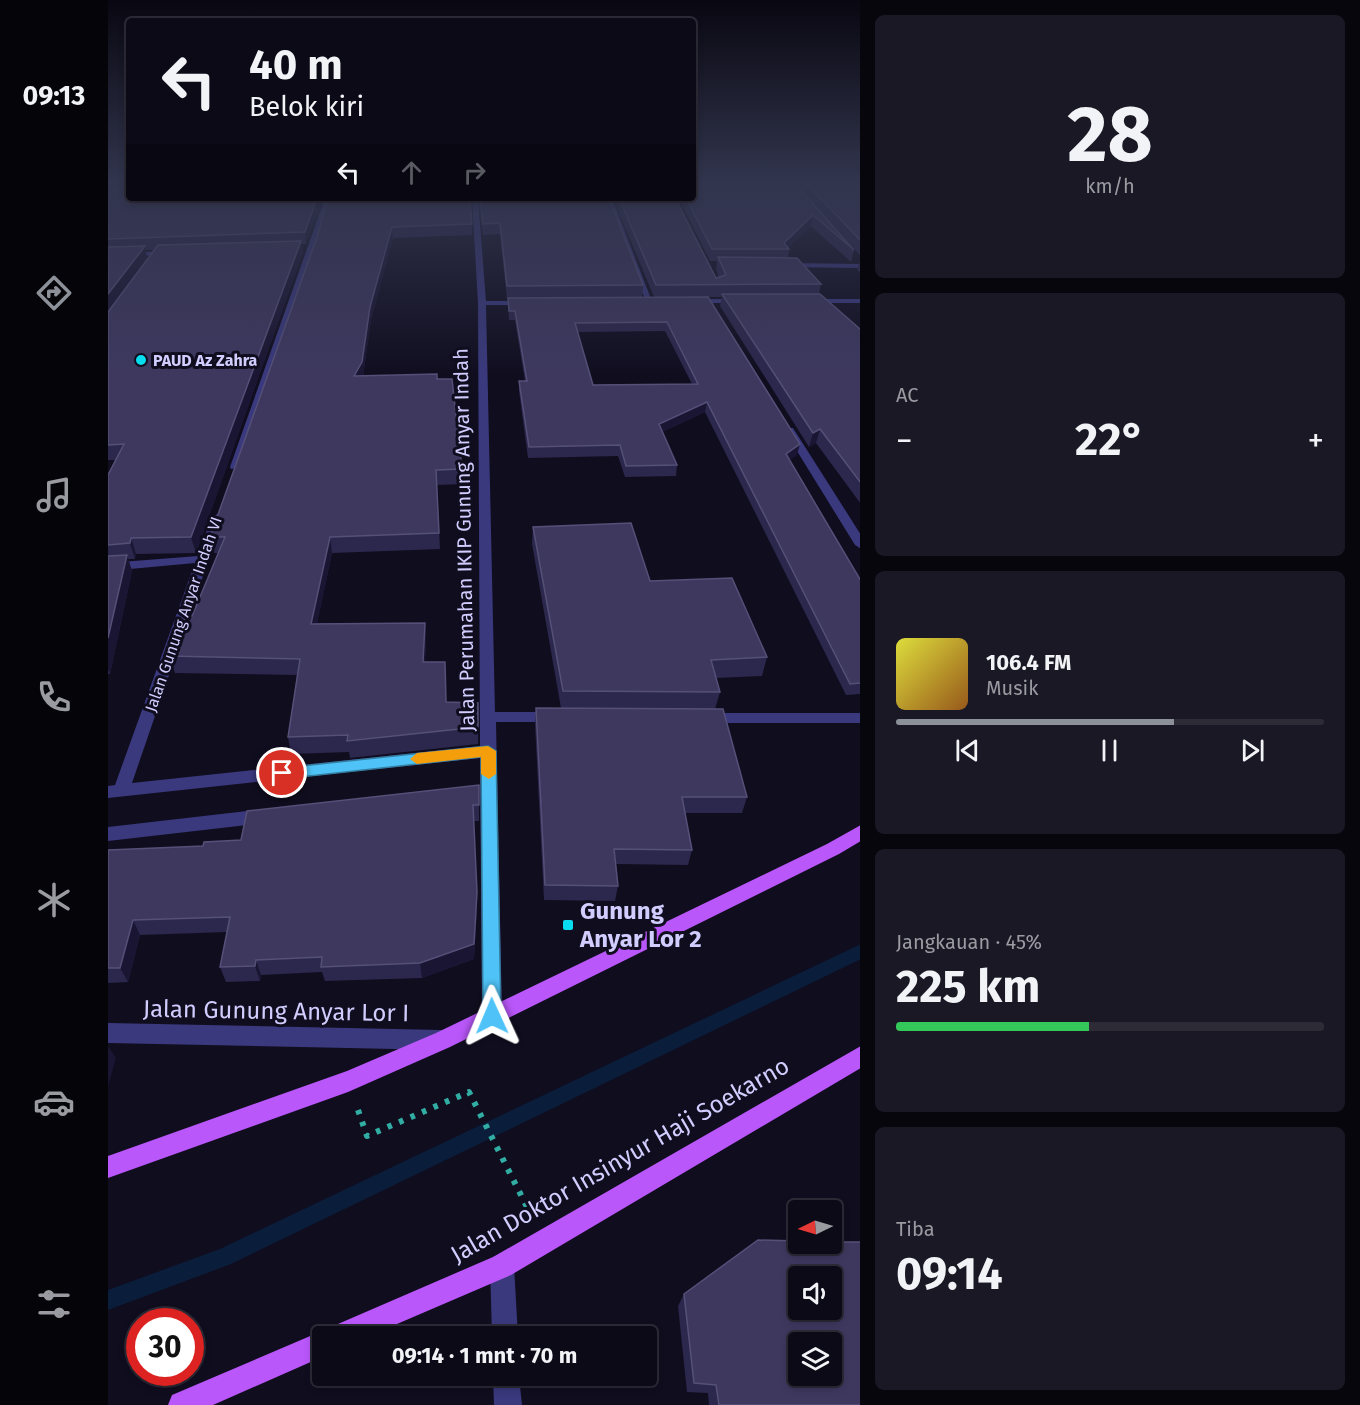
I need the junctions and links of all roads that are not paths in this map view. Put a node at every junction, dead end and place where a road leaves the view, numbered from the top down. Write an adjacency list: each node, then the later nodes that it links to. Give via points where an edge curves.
1 (308, 246): 26 (street)
2 (478, 246): 21 (street, Jalan Perumahan IKIP Gunung Anyar Indah)
3 (628, 246): 17 (street)
4 (182, 253): 5 (street)
5 (158, 254): 6 (street); 8 (street)
6 (108, 255)
7 (853, 256): 9 (street)
8 (152, 262)
9 (860, 264)
10 (777, 265): 11 (street)
11 (860, 265)
12 (754, 301): 20 (street)
13 (798, 301): 14 (street)
14 (820, 301): 15 (street); 23 (street)
15 (860, 301)
16 (638, 302): 17 (street)
17 (650, 302): 18 (street)
18 (662, 302)
19 (686, 302): 20 (street)
20 (710, 302): 24 (street)
21 (482, 303): 22 (street); 31 (street, Jalan Perumahan IKIP Gunung Anyar Indah)
22 (542, 303)
23 (828, 309)
24 (716, 312)
25 (785, 423): 28 (street)
26 (229, 483)
27 (221, 504): 29 (street, Jalan Gunung Anyar Indah VI)
28 (860, 543)
29 (202, 559): 30 (street); 36 (street, Jalan Gunung Anyar Indah VI)
30 (108, 567)
31 (488, 717): 32 (street); 35 (street, Jalan Perumahan IKIP Gunung Anyar Indah)
32 (569, 717)
33 (686, 718): 34 (street)
34 (860, 718)
35 (488, 751): 36 (street, Jalan Perumahan IKIP Gunung Anyar Indah); 40 (street, via 483,792)
36 (114, 792)
37 (286, 814): 39 (street)
38 (860, 833): 40 (main road)
39 (108, 834)
40 (492, 1016): 42 (main road)
41 (108, 1033): 42 (street, Jalan Gunung Anyar Lor I)
42 (443, 1040): 44 (main road, via 348,1081)
43 (860, 1057): 45 (main road, Jalan Doktor Insinyur Haji Soekarno)
44 (108, 1167)
45 (502, 1266): 46 (main road, Jalan Doktor Insinyur Haji Soekarno); 47 (street)
46 (363, 1326)
47 (505, 1326)
48 (312, 1348): 50 (main road)
49 (507, 1386): 51 (street)
50 (182, 1405)
51 (508, 1405)

